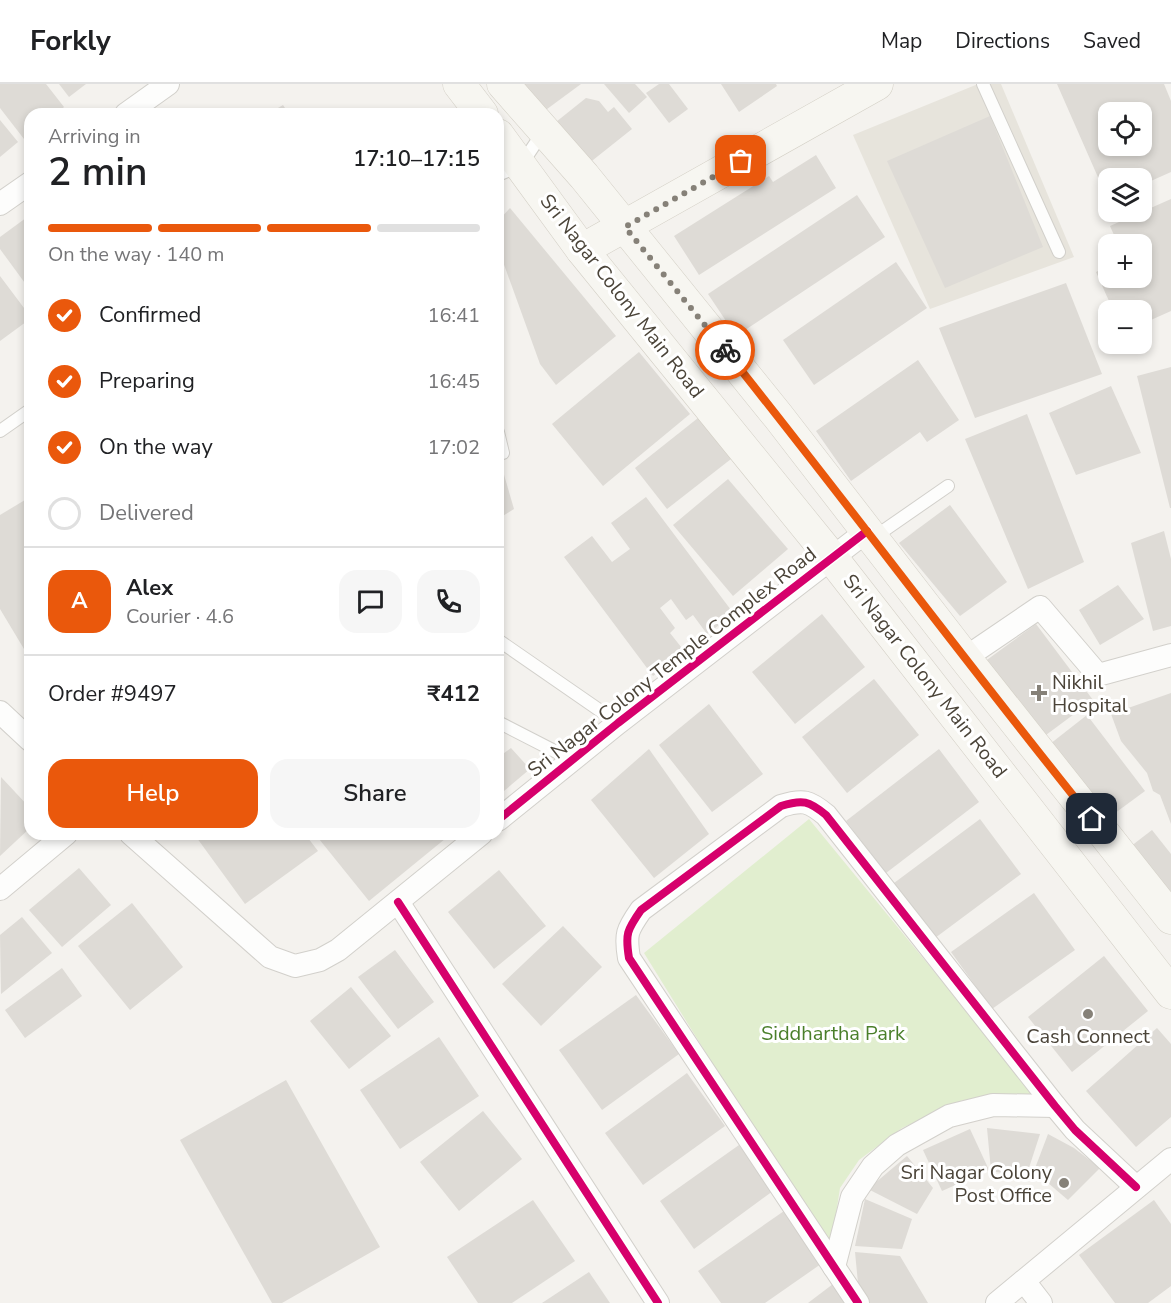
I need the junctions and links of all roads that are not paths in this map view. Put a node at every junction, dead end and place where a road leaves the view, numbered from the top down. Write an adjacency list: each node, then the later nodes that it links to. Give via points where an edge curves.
1 (168, 84): 6 (street)
2 (459, 84): 7 (main road)
3 (503, 84): 8 (main road)
4 (877, 84): 13 (main road)
5 (983, 84): 15 (lane)
6 (134, 108)
7 (477, 108)
8 (544, 131): 10 (lane); 13 (main road)
9 (504, 152): 10 (main road, Sri Nagar Colony Main Road)
10 (510, 170): 14 (main road, Sri Nagar Colony Main Road)
11 (24, 187): 12 (street)
12 (0, 204)
13 (625, 227): 14 (main road); 19 (main road)
14 (582, 250): 20 (main road, Sri Nagar Colony Main Road)
15 (1059, 252)
16 (24, 414): 17 (lane)
17 (0, 431)
18 (948, 486): 19 (lane)
19 (870, 535): 20 (street, Sri Nagar Colony Temple Complex Road); 23 (main road)
20 (832, 558): 27 (street, Sri Nagar Colony Temple Complex Road); 38 (main road, Sri Nagar Colony Main Road)
21 (504, 644): 27 (lane)
22 (1171, 655): 23 (street, via 1098,675 1040,607)
23 (965, 658): 37 (main road)
24 (0, 703): 26 (lane)
25 (0, 712): 29 (street)
26 (24, 722)
27 (618, 723): 30 (street, Sri Nagar Colony Temple Complex Road)
28 (504, 725): 30 (lane)
29 (24, 734)
30 (572, 760): 31 (street, Sri Nagar Colony Temple Complex Road)
31 (504, 815)
32 (59, 840): 35 (street)
33 (138, 840): 36 (street, via 270,957 295,966 320,960 338,950)
34 (474, 840): 36 (street)
35 (0, 889)
36 (398, 902): 44 (street)
37 (1171, 918)
38 (1171, 993)
39 (1055, 1106): 41 (street); 42 (street, via 993,1105 949,1116 897,1145 873,1166 852,1197); 42 (street, via 826,815 799,800 781,806 641,910 626,939 629,958)
40 (1171, 1159): 41 (street)
41 (1136, 1187): 43 (street)
42 (834, 1267): 45 (street)
43 (1024, 1281): 46 (street); 47 (street)
44 (658, 1303)
45 (858, 1303)
46 (998, 1303)
47 (1041, 1303)

